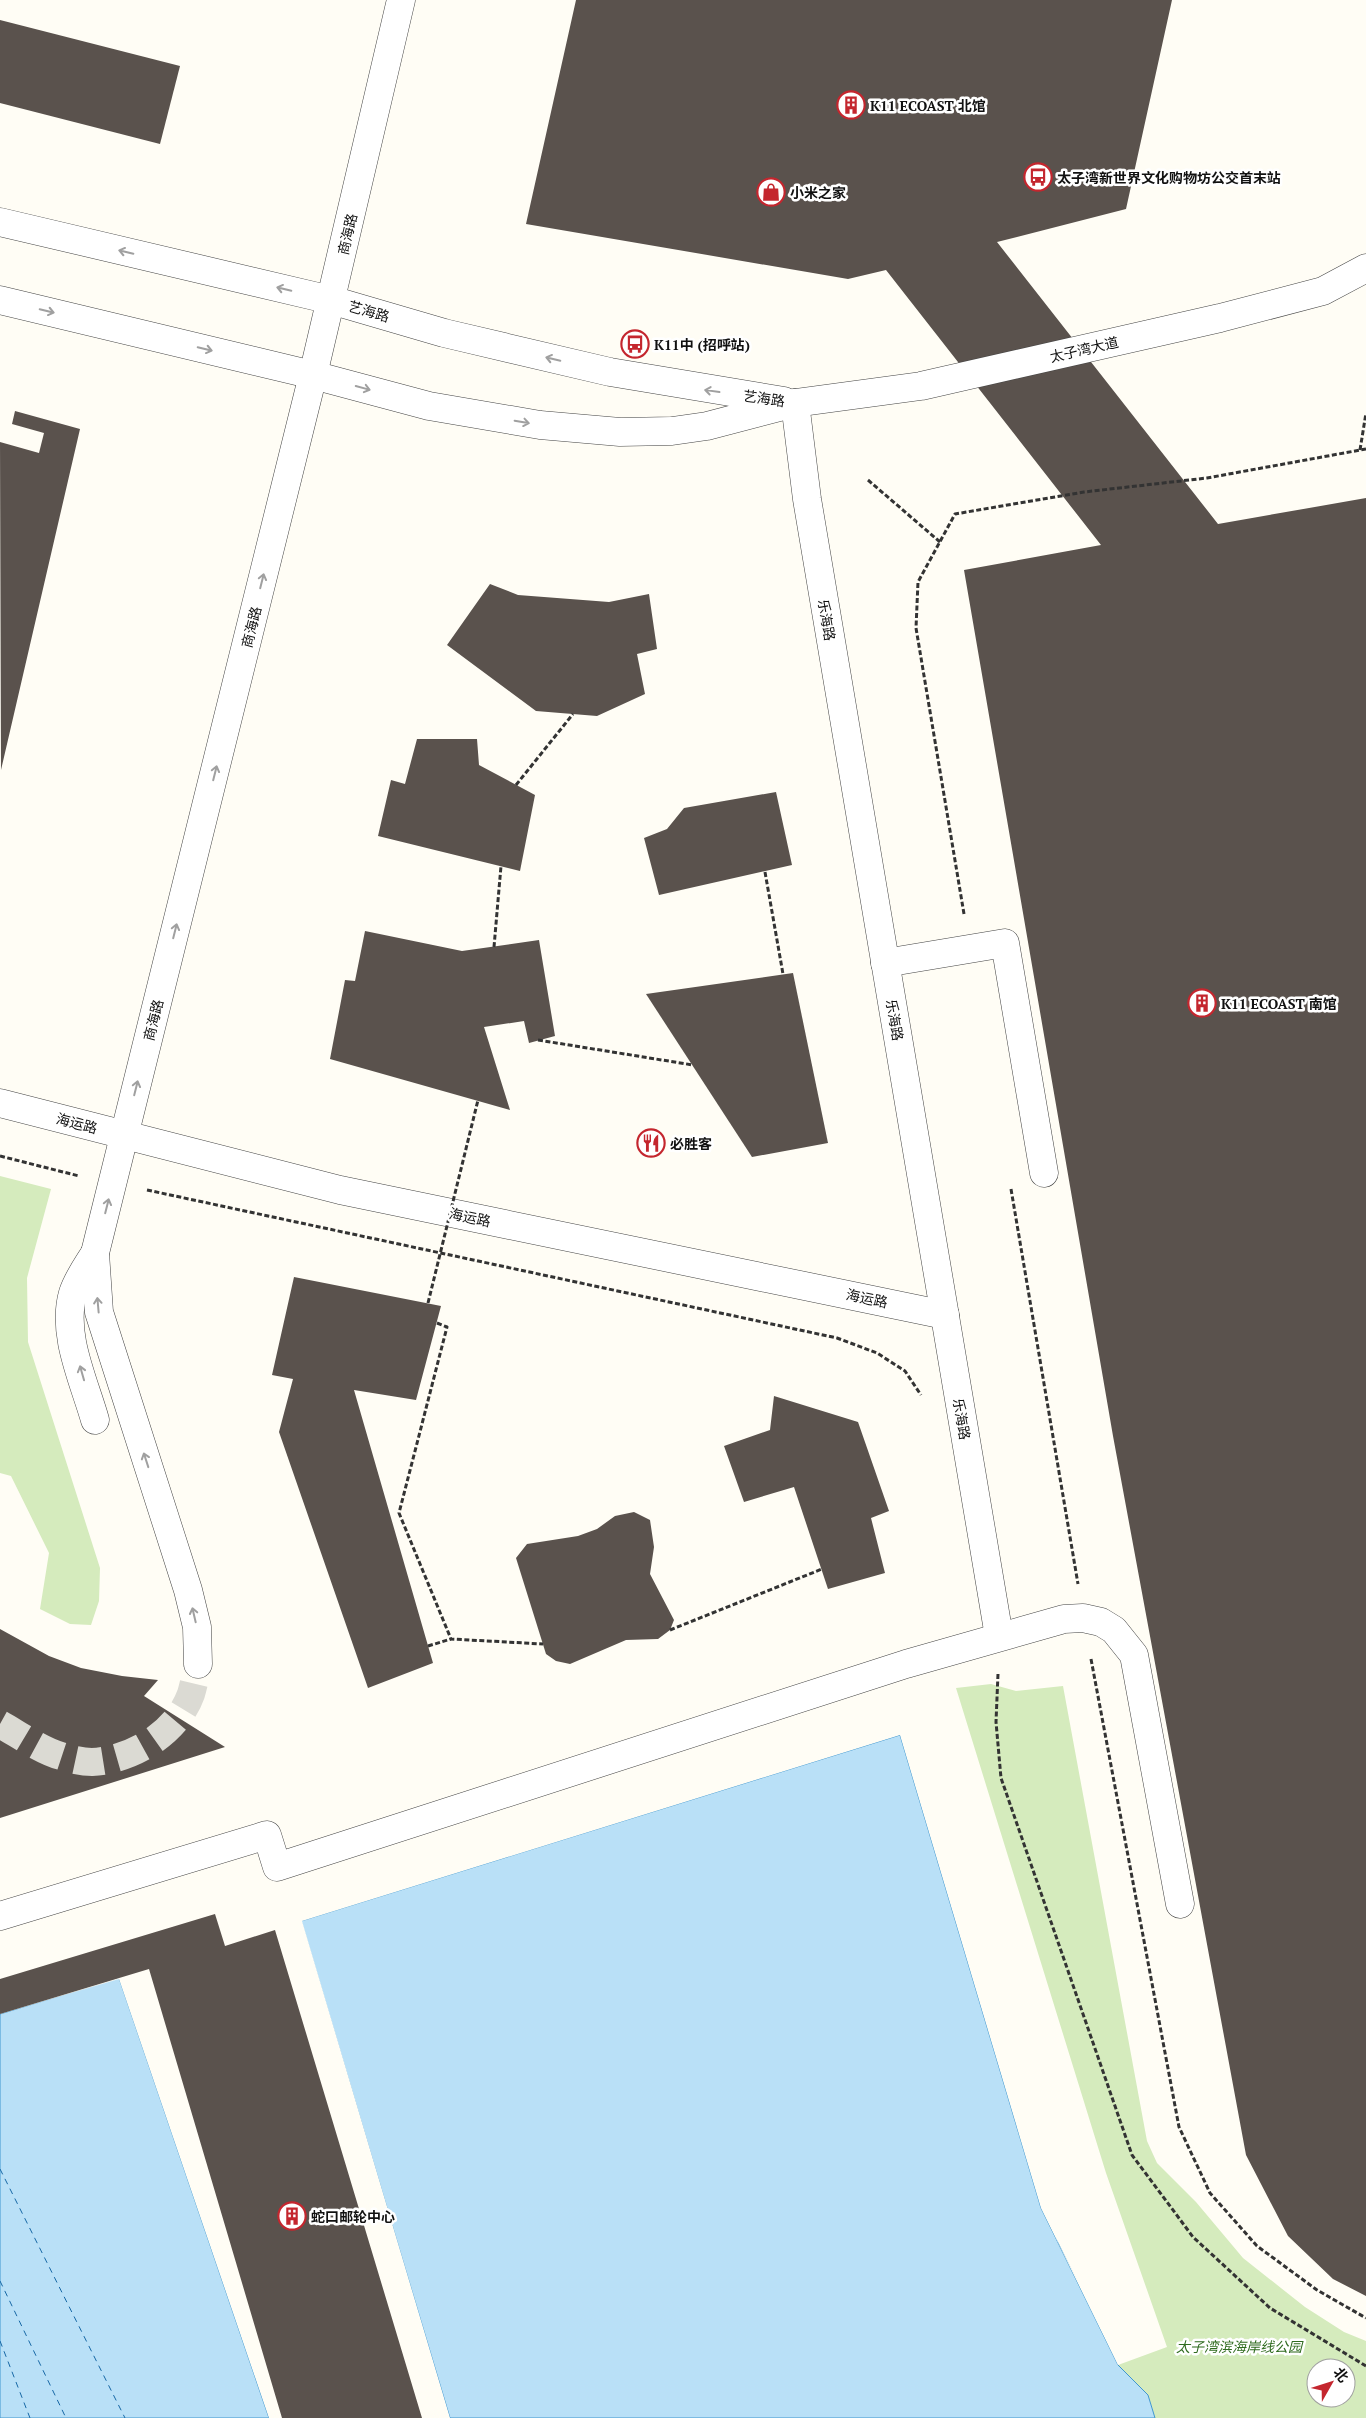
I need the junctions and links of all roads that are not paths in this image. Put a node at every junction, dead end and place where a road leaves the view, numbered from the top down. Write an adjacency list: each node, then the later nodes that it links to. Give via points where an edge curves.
1 (401, 0): 5 (street, 商海路)
2 (0, 222): 5 (street, 艺海路, one-way to 2)
3 (1366, 268): 7 (street, 太子湾大道, via 1323,291 1220,318 922,386)
4 (0, 300): 6 (street, 艺海路, one-way to 6)
5 (331, 300): 6 (street, 商海路); 7 (street, 艺海路, one-way to 5, via 610,372 444,333)
6 (313, 375): 7 (street, 艺海路, one-way to 7, via 429,406 540,425 620,432 672,431 707,426); 10 (street, 商海路, one-way to 6)
7 (795, 403): 8 (street, 乐海路, via 807,499)
8 (885, 963): 11 (street, via 1005,943); 13 (street, 乐海路)
9 (0, 1103): 10 (street, 海运路)
10 (125, 1136): 12 (street, 商海路, one-way to 10); 13 (street, 海运路, via 340,1190)
11 (1044, 1173)
12 (95, 1253): 14 (street, one-way to 12, via 71,1338 70,1318 73,1294 80,1275); 16 (street, one-way to 12, via 197,1627 188,1590 99,1312)
13 (945, 1315): 15 (street, 乐海路)
14 (95, 1420)
15 (999, 1636): 17 (street, via 1064,1619 1084,1618 1101,1622 1114,1630 1134,1655); 18 (street, via 277,1867 267,1835)
16 (198, 1664)
17 (1180, 1904)
18 (0, 1916)

